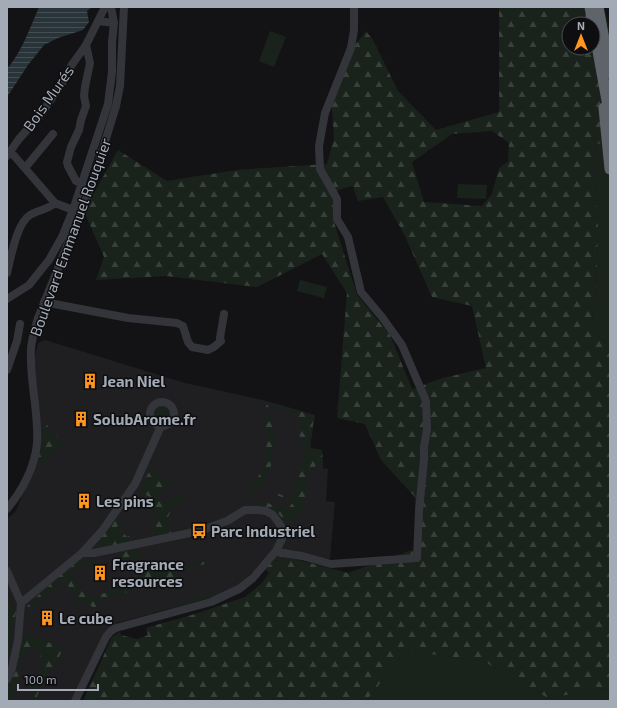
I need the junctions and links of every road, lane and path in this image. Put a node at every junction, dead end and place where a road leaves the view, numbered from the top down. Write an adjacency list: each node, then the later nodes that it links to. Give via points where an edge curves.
1 (105, 7): 7 (street, Bois Murés)
2 (111, 7): 8 (street)
3 (124, 7): 22 (street, Boulevard Emmanuel Rouquier, via 120,86 116,106 92,184)
4 (354, 7): 28 (street, via 351,48 325,113 319,146 320,169 337,199 337,219 348,237 361,292 402,345 426,401 427,429 417,558 331,564)
5 (590, 7): 11 (highway)
6 (598, 7): 10 (highway)
7 (98, 21): 8 (street); 9 (street, Bois Murés)
8 (114, 23): 17 (street, via 108,104)
9 (86, 45): 14 (street, Bois Murés, via 41,114); 17 (street, Bois Murés, via 90,63 84,96 86,106 67,162 76,181)
10 (610, 73)
11 (605, 90): 12 (highway); 16 (highway, via 604,110)
12 (610, 117)
13 (53, 134): 15 (street, Bois Murés)
14 (8, 154): 15 (street, Bois Murés)
15 (25, 168): 18 (street, Bois Murés)
16 (610, 169)
17 (82, 184): 19 (street)
18 (55, 203): 19 (street, Bois Murés); 20 (street, via 50,208 29,216 22,223)
19 (73, 210): 21 (street, via 49,260 29,285)
20 (7, 273)
21 (7, 300)
22 (44, 302): 23 (street, via 128,318 177,323 183,326 192,347 208,350 221,340); 27 (street, Boulevard Emmanuel Rouquier, via 38,318 31,361 37,445 26,481)
23 (224, 314)
24 (20, 324): 25 (street)
25 (7, 370)
26 (161, 426): 29 (street, via 135,484 102,531)
27 (7, 509)
28 (276, 551): 29 (street, via 282,539 281,526 273,515 266,511 245,510 227,521 199,531 94,553); 33 (street, via 253,578 234,592 211,602 111,631)
29 (82, 553): 31 (street)
30 (7, 571): 31 (street)
31 (21, 603): 32 (street, via 18,640)
32 (7, 679)
33 (75, 701)

